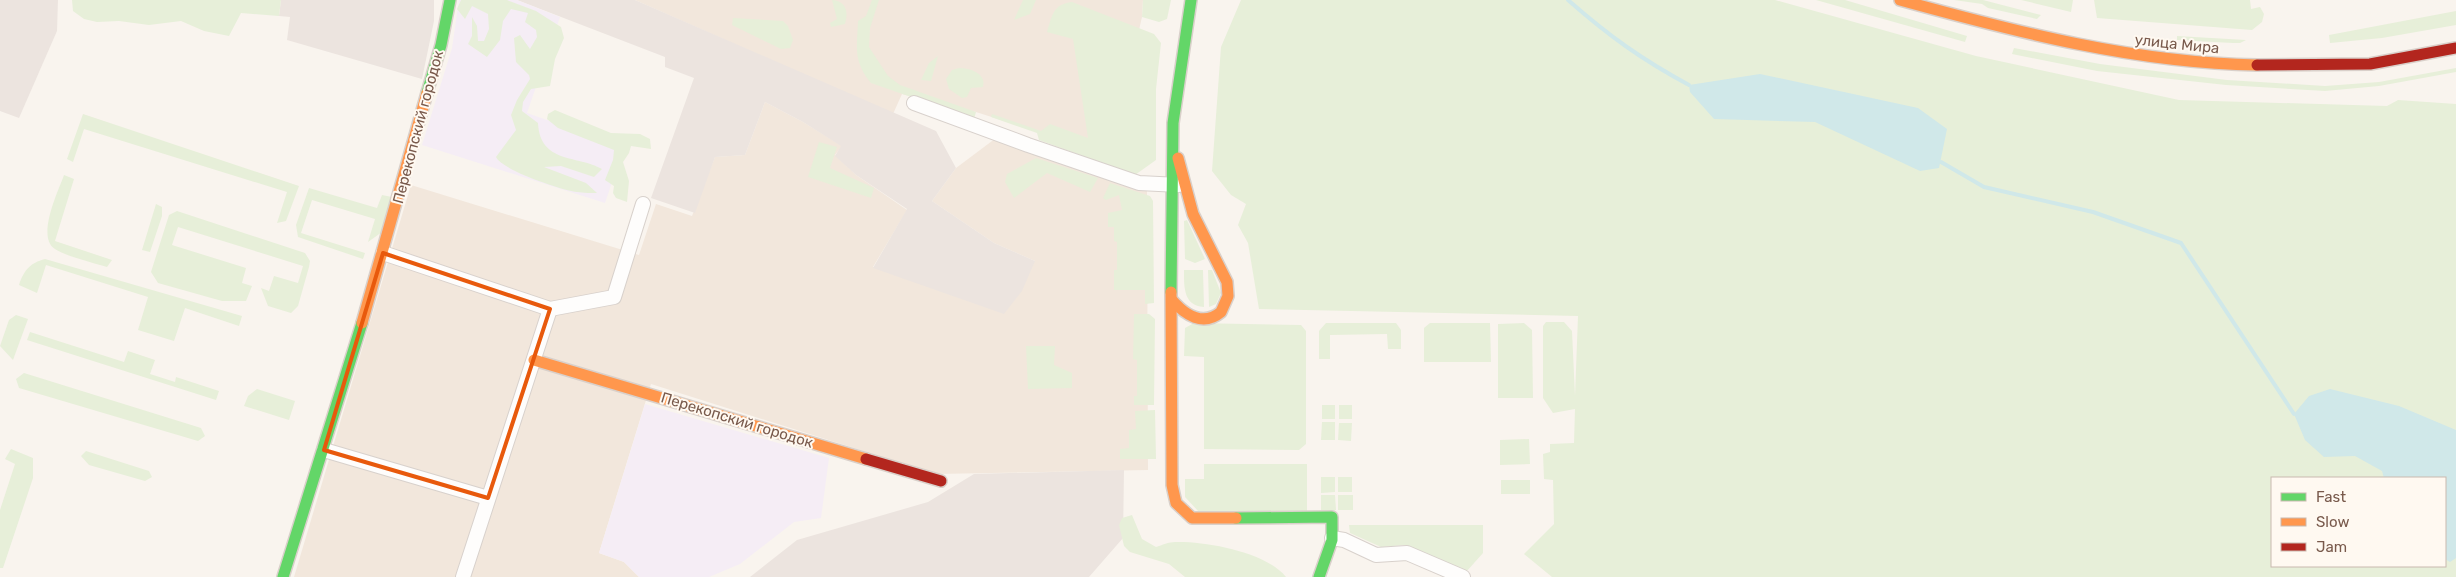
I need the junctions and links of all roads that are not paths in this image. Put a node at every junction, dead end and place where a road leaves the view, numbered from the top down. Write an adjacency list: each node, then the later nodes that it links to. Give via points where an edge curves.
1 (450, 0): 8 (street, Перекопский городок, via 441,45)
2 (1191, 0): 6 (street, via 1173,123)
3 (1900, 0): 4 (street, улица Мира, via 2080,46 2236,65 2372,64)
4 (2456, 48)
5 (914, 103): 6 (street, via 1139,183)
6 (1178, 185): 9 (street); 9 (street, via 1228,288 1228,303 1221,314 1205,320 1184,315)
7 (643, 204): 10 (street, via 614,297)
8 (384, 253): 10 (street); 12 (street, Перекопский городок)
9 (1172, 300): 15 (street, via 1171,471 1176,503 1192,518 1332,518)
10 (550, 309): 11 (street)
11 (534, 360): 13 (street, Перекопский городок); 14 (street)
12 (324, 450): 14 (street); 16 (street, Перекопский городок)
13 (941, 481)
14 (488, 498): 17 (street)
15 (1332, 538): 18 (street); 19 (street, via 1376,555 1407,553)
16 (283, 577)
17 (463, 577)
18 (1319, 577)
19 (1463, 577)

